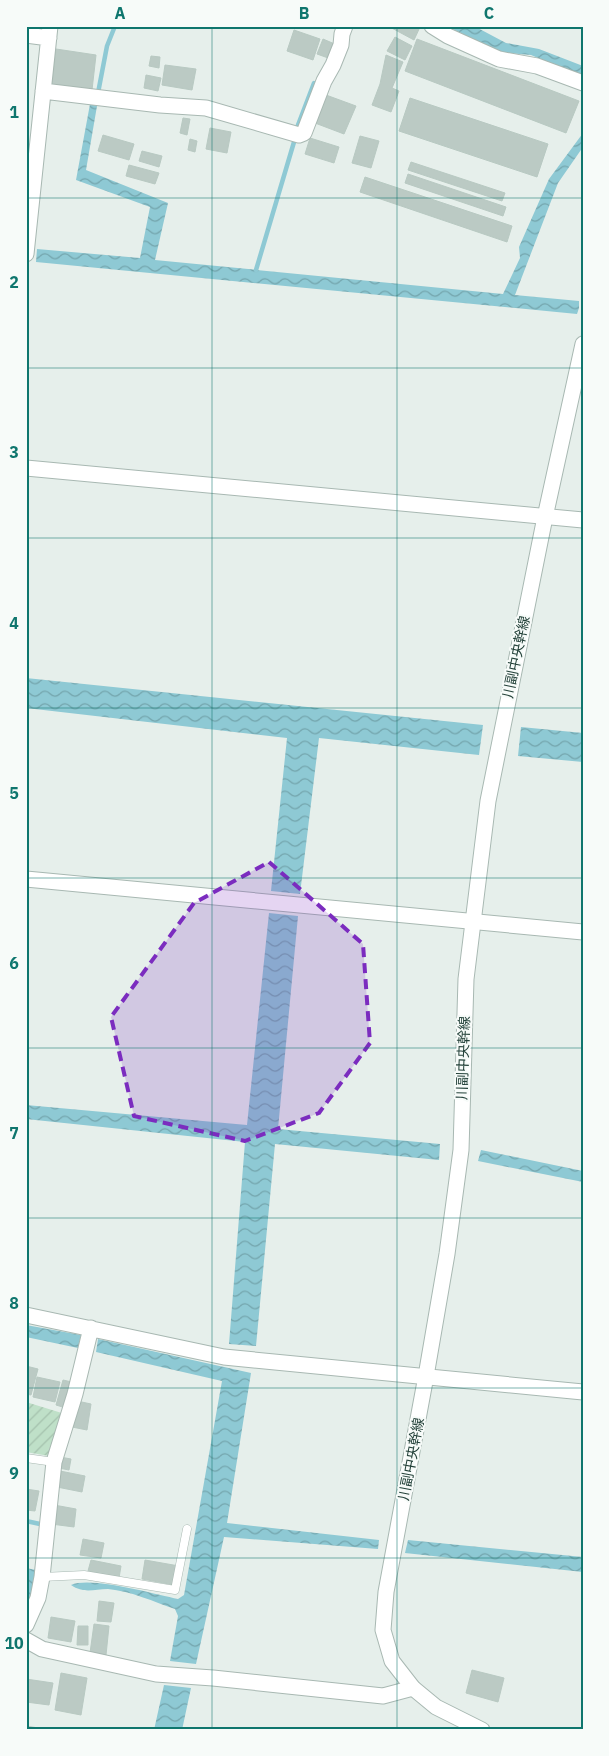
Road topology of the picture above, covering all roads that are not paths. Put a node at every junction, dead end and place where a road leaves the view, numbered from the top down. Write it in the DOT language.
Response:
graph roads {
  1 [pos="345,26"];
  2 [pos="432,26"];
  3 [pos="49,32"];
  4 [pos="26,35"];
  5 [pos="583,83"];
  6 [pos="43,92"];
  7 [pos="26,254"];
  8 [pos="583,344"];
  9 [pos="26,468"];
  10 [pos="545,516"];
  11 [pos="583,520"];
  12 [pos="26,879"];
  13 [pos="472,921"];
  14 [pos="583,932"];
  15 [pos="26,1315"];
  16 [pos="91,1328"];
  17 [pos="426,1376"];
  18 [pos="583,1392"];
  19 [pos="26,1458"];
  20 [pos="54,1462"];
  21 [pos="187,1529"];
  22 [pos="42,1577"];
  23 [pos="26,1625"];
  24 [pos="26,1640"];
  25 [pos="413,1688"];
  26 [pos="482,1730"];
  1 -- 6 [label="street"];
  2 -- 5 [label="street"];
  3 -- 4 [label="street"];
  3 -- 6 [label="street"];
  6 -- 7 [label="street"];
  8 -- 10 [label="street, 川副中央幹線"];
  9 -- 10 [label="street"];
  10 -- 11 [label="street"];
  10 -- 13 [label="street, 川副中央幹線"];
  12 -- 13 [label="street"];
  13 -- 14 [label="street"];
  13 -- 17 [label="street, 川副中央幹線"];
  15 -- 16 [label="street"];
  16 -- 17 [label="street"];
  16 -- 20 [label="street"];
  17 -- 18 [label="street"];
  17 -- 25 [label="street, 川副中央幹線"];
  19 -- 20 [label="lane"];
  20 -- 22 [label="street"];
  21 -- 22 [label="lane"];
  22 -- 23 [label="street"];
  24 -- 25 [label="street"];
  25 -- 26 [label="street, 川副中央幹線"];
}
